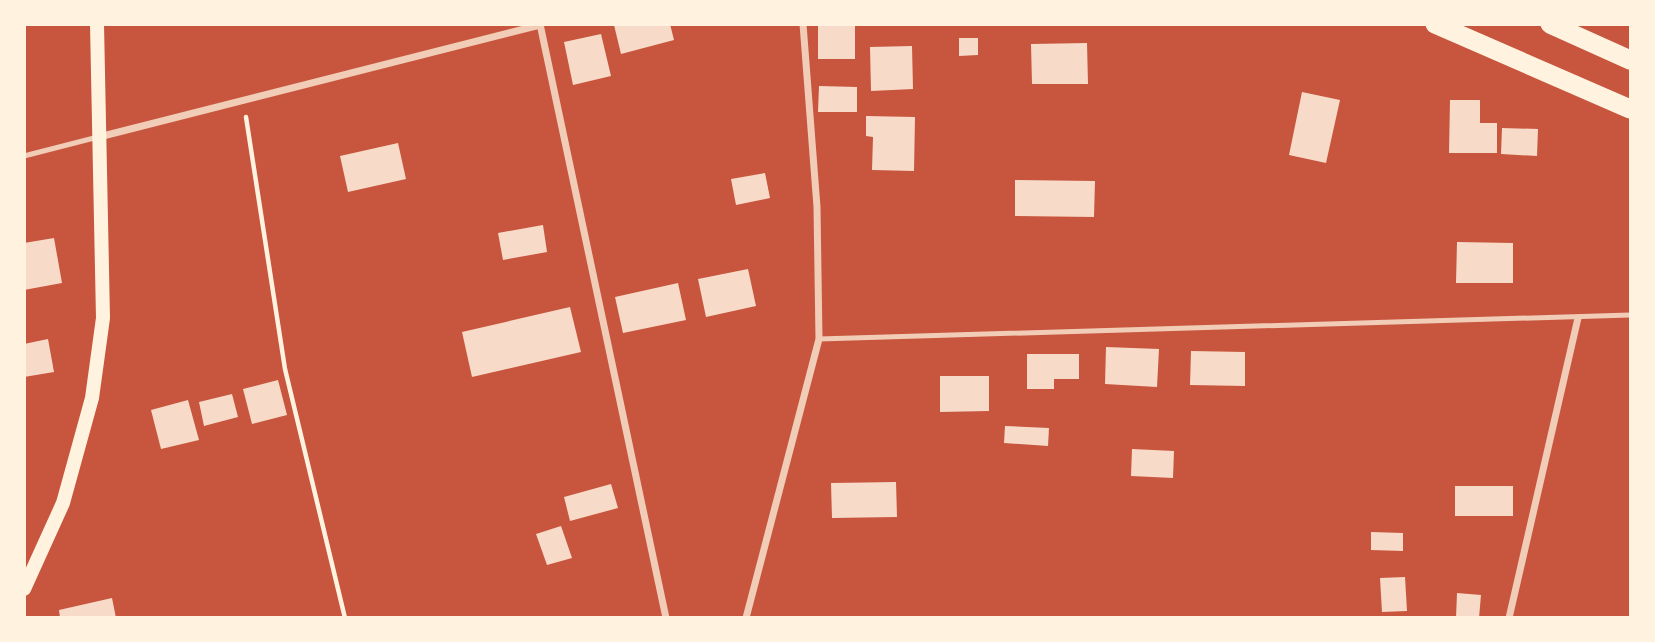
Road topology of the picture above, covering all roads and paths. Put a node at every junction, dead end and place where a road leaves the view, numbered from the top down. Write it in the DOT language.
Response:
graph roads {
  1 [pos="97,24"];
  2 [pos="803,24"];
  3 [pos="1435,24"];
  4 [pos="1550,24"];
  5 [pos="540,25"];
  6 [pos="1630,60"];
  7 [pos="243,98"];
  8 [pos="1630,109"];
  9 [pos="99,137"];
  10 [pos="24,156"];
  11 [pos="1630,315"];
  12 [pos="1578,318"];
  13 [pos="819,339"];
  14 [pos="24,589"];
  15 [pos="345,618"];
  16 [pos="666,618"];
  17 [pos="746,618"];
  18 [pos="1508,618"];
  1 -- 9 [label="main road"];
  2 -- 13 [label="street"];
  3 -- 8 [label="highway"];
  4 -- 6 [label="highway"];
  5 -- 7 [label="street"];
  5 -- 16 [label="street"];
  7 -- 9 [label="street"];
  7 -- 15 [label="path"];
  9 -- 10 [label="lane"];
  9 -- 14 [label="main road"];
  11 -- 12 [label="lane"];
  12 -- 13 [label="lane"];
  12 -- 18 [label="street"];
  13 -- 17 [label="street"];
}
